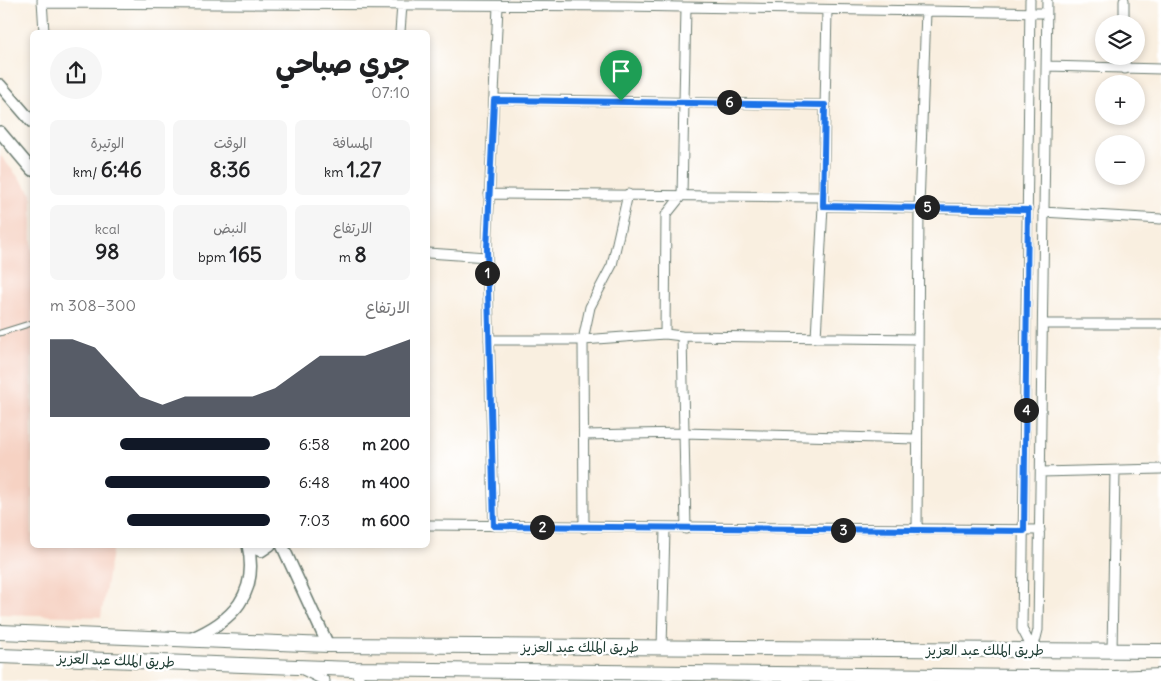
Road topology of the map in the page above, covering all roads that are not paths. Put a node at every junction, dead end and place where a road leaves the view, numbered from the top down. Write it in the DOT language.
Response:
graph roads {
  1 [pos="1030,0"];
  2 [pos="1047,0"];
  3 [pos="1124,0"];
  4 [pos="42,1"];
  5 [pos="316,2"];
  6 [pos="624,3"];
  7 [pos="402,5"];
  8 [pos="498,6"];
  9 [pos="686,8"];
  10 [pos="827,10"];
  11 [pos="926,11"];
  12 [pos="1030,12"];
  13 [pos="1047,13"];
  14 [pos="1124,15"];
  15 [pos="44,30"];
  16 [pos="400,30"];
  17 [pos="1125,65"];
  18 [pos="1047,66"];
  19 [pos="1125,69"];
  20 [pos="1161,70"];
  21 [pos="0,85"];
  22 [pos="494,100"];
  23 [pos="685,102"];
  24 [pos="825,105"];
  25 [pos="30,120"];
  26 [pos="0,132"];
  27 [pos="30,168"];
  28 [pos="489,194"];
  29 [pos="628,194"];
  30 [pos="682,195"];
  31 [pos="823,201"];
  32 [pos="919,207"];
  33 [pos="1028,210"];
  34 [pos="1043,212"];
  35 [pos="1161,219"];
  36 [pos="430,253"];
  37 [pos="487,257"];
  38 [pos="30,324"];
  39 [pos="1044,324"];
  40 [pos="1161,324"];
  41 [pos="0,333"];
  42 [pos="665,334"];
  43 [pos="682,336"];
  44 [pos="816,338"];
  45 [pos="918,339"];
  46 [pos="489,340"];
  47 [pos="583,340"];
  48 [pos="683,433"];
  49 [pos="584,435"];
  50 [pos="917,439"];
  51 [pos="1161,469"];
  52 [pos="1115,471"];
  53 [pos="1041,472"];
  54 [pos="430,526"];
  55 [pos="494,526"];
  56 [pos="584,528"];
  57 [pos="664,529"];
  58 [pos="686,529"];
  59 [pos="916,530"];
  60 [pos="1040,530"];
  61 [pos="1024,531"];
  62 [pos="249,548"];
  63 [pos="283,548"];
  64 [pos="0,632"];
  65 [pos="189,640"];
  66 [pos="328,645"];
  67 [pos="662,648"];
  68 [pos="1033,650"];
  69 [pos="1161,651"];
  70 [pos="1112,652"];
  71 [pos="0,656"];
  72 [pos="296,666"];
  73 [pos="353,669"];
  74 [pos="1161,676"];
  75 [pos="707,677"];
  76 [pos="802,678"];
  77 [pos="911,678"];
  78 [pos="1144,679"];
  79 [pos="1114,680"];
  80 [pos="325,681"];
  81 [pos="361,681"];
  1 -- 12 [label="street"];
  2 -- 13 [label="street"];
  3 -- 14 [label="street"];
  4 -- 5 [label="street"];
  4 -- 15 [label="street"];
  5 -- 7 [label="street"];
  6 -- 8 [label="street"];
  6 -- 9 [label="street"];
  7 -- 8 [label="street"];
  7 -- 16 [label="street"];
  8 -- 22 [label="street"];
  9 -- 10 [label="street"];
  9 -- 23 [label="street"];
  10 -- 11 [label="street"];
  10 -- 24 [label="street"];
  11 -- 12 [label="street"];
  11 -- 32 [label="street"];
  12 -- 13 [label="street"];
  12 -- 33 [label="street"];
  13 -- 18 [label="street"];
  17 -- 19 [label="street"];
  18 -- 19 [label="street"];
  18 -- 34 [label="street"];
  19 -- 20 [label="street"];
  21 -- 25 [label="street"];
  22 -- 23 [label="street"];
  22 -- 28 [label="street"];
  23 -- 24 [label="street"];
  23 -- 30 [label="street"];
  24 -- 31 [label="street"];
  26 -- 27 [label="street"];
  28 -- 29 [label="street"];
  28 -- 37 [label="street"];
  29 -- 30 [label="street"];
  29 -- 47 [label="street"];
  30 -- 31 [label="street"];
  30 -- 42 [label="street"];
  31 -- 32 [label="street"];
  31 -- 44 [label="street"];
  32 -- 33 [label="street"];
  32 -- 45 [label="street"];
  33 -- 61 [label="street"];
  34 -- 35 [label="street"];
  34 -- 39 [label="street"];
  36 -- 37 [label="street"];
  37 -- 46 [label="street"];
  38 -- 41 [label="lane"];
  39 -- 40 [label="street"];
  39 -- 53 [label="street"];
  42 -- 43 [label="street"];
  42 -- 47 [label="street"];
  43 -- 44 [label="street"];
  43 -- 48 [label="street"];
  44 -- 45 [label="street"];
  45 -- 50 [label="street"];
  46 -- 47 [label="street"];
  46 -- 55 [label="street"];
  47 -- 49 [label="street"];
  48 -- 49 [label="street"];
  48 -- 50 [label="street"];
  48 -- 58 [label="street"];
  49 -- 56 [label="street"];
  50 -- 59 [label="street"];
  51 -- 52 [label="street"];
  52 -- 53 [label="street"];
  52 -- 70 [label="street"];
  53 -- 60 [label="street"];
  54 -- 55 [label="street"];
  55 -- 56 [label="street"];
  56 -- 57 [label="street"];
  57 -- 58 [label="street"];
  57 -- 67 [label="street"];
  58 -- 59 [label="street"];
  59 -- 61 [label="street"];
  60 -- 61 [label="street"];
  60 -- 68 [label="street"];
  61 -- 68 [label="street"];
  62 -- 65 [label="street"];
  63 -- 66 [label="street"];
  64 -- 65 [label="highway, طريق الملك عبد العزيز"];
  65 -- 66 [label="highway, طريق الملك عبد العزيز"];
  66 -- 67 [label="highway, طريق الملك عبد العزيز"];
  67 -- 68 [label="highway, طريق الملك عبد العزيز"];
  68 -- 70 [label="highway, طريق الملك عبد العزيز"];
  69 -- 70 [label="highway, طريق الملك عبد العزيز"];
  71 -- 72 [label="highway, طريق الملك عبد العزيز"];
  72 -- 73 [label="highway, طريق الملك عبد العزيز"];
  72 -- 80 [label="street"];
  73 -- 75 [label="highway, طريق الملك عبد العزيز"];
  73 -- 81 [label="street"];
  74 -- 78 [label="highway, طريق الملك عبد العزيز"];
  75 -- 76 [label="highway, طريق الملك عبد العزيز"];
  76 -- 77 [label="highway, طريق الملك عبد العزيز"];
  77 -- 79 [label="highway, طريق الملك عبد العزيز"];
  78 -- 79 [label="highway, طريق الملك عبد العزيز"];
}
